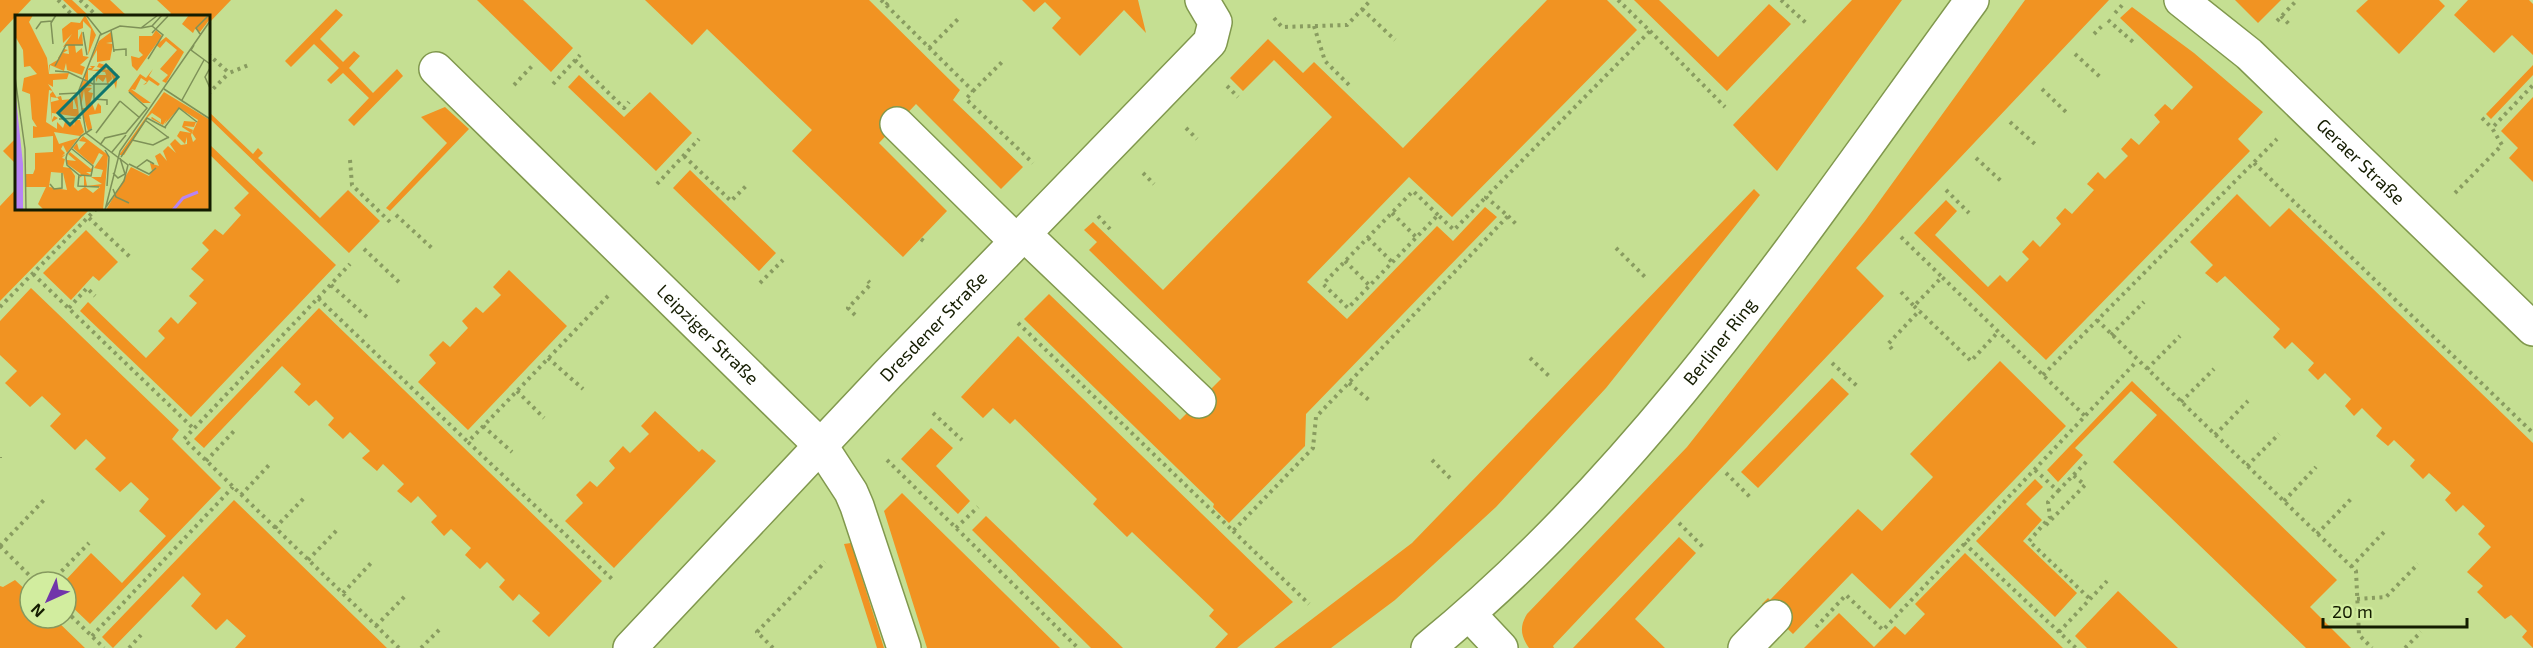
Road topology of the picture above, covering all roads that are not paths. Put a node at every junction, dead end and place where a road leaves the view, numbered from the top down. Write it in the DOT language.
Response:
graph roads {
  1 [pos="1202,0"];
  2 [pos="1972,0"];
  3 [pos="2181,0"];
  4 [pos="436,69"];
  5 [pos="897,124"];
  6 [pos="1021,238"];
  7 [pos="2533,329"];
  8 [pos="1199,401"];
  9 [pos="821,446"];
  10 [pos="1469,614"];
  11 [pos="1775,617"];
  12 [pos="630,648"];
  13 [pos="904,648"];
  14 [pos="1428,648"];
  15 [pos="1501,648"];
  16 [pos="1745,648"];
  1 -- 6 [label="street, Dresdener Straße"];
  2 -- 10 [label="street, Berliner Ring"];
  3 -- 7 [label="street, Geraer Straße"];
  4 -- 9 [label="street, Leipziger Straße"];
  5 -- 6 [label="street"];
  6 -- 8 [label="street"];
  6 -- 9 [label="street, Dresdener Straße"];
  9 -- 12 [label="street, Dresdener Straße"];
  9 -- 13 [label="street, Leipziger Straße"];
  10 -- 14 [label="street, Berliner Ring"];
  10 -- 15 [label="street"];
  11 -- 16 [label="street"];
}
